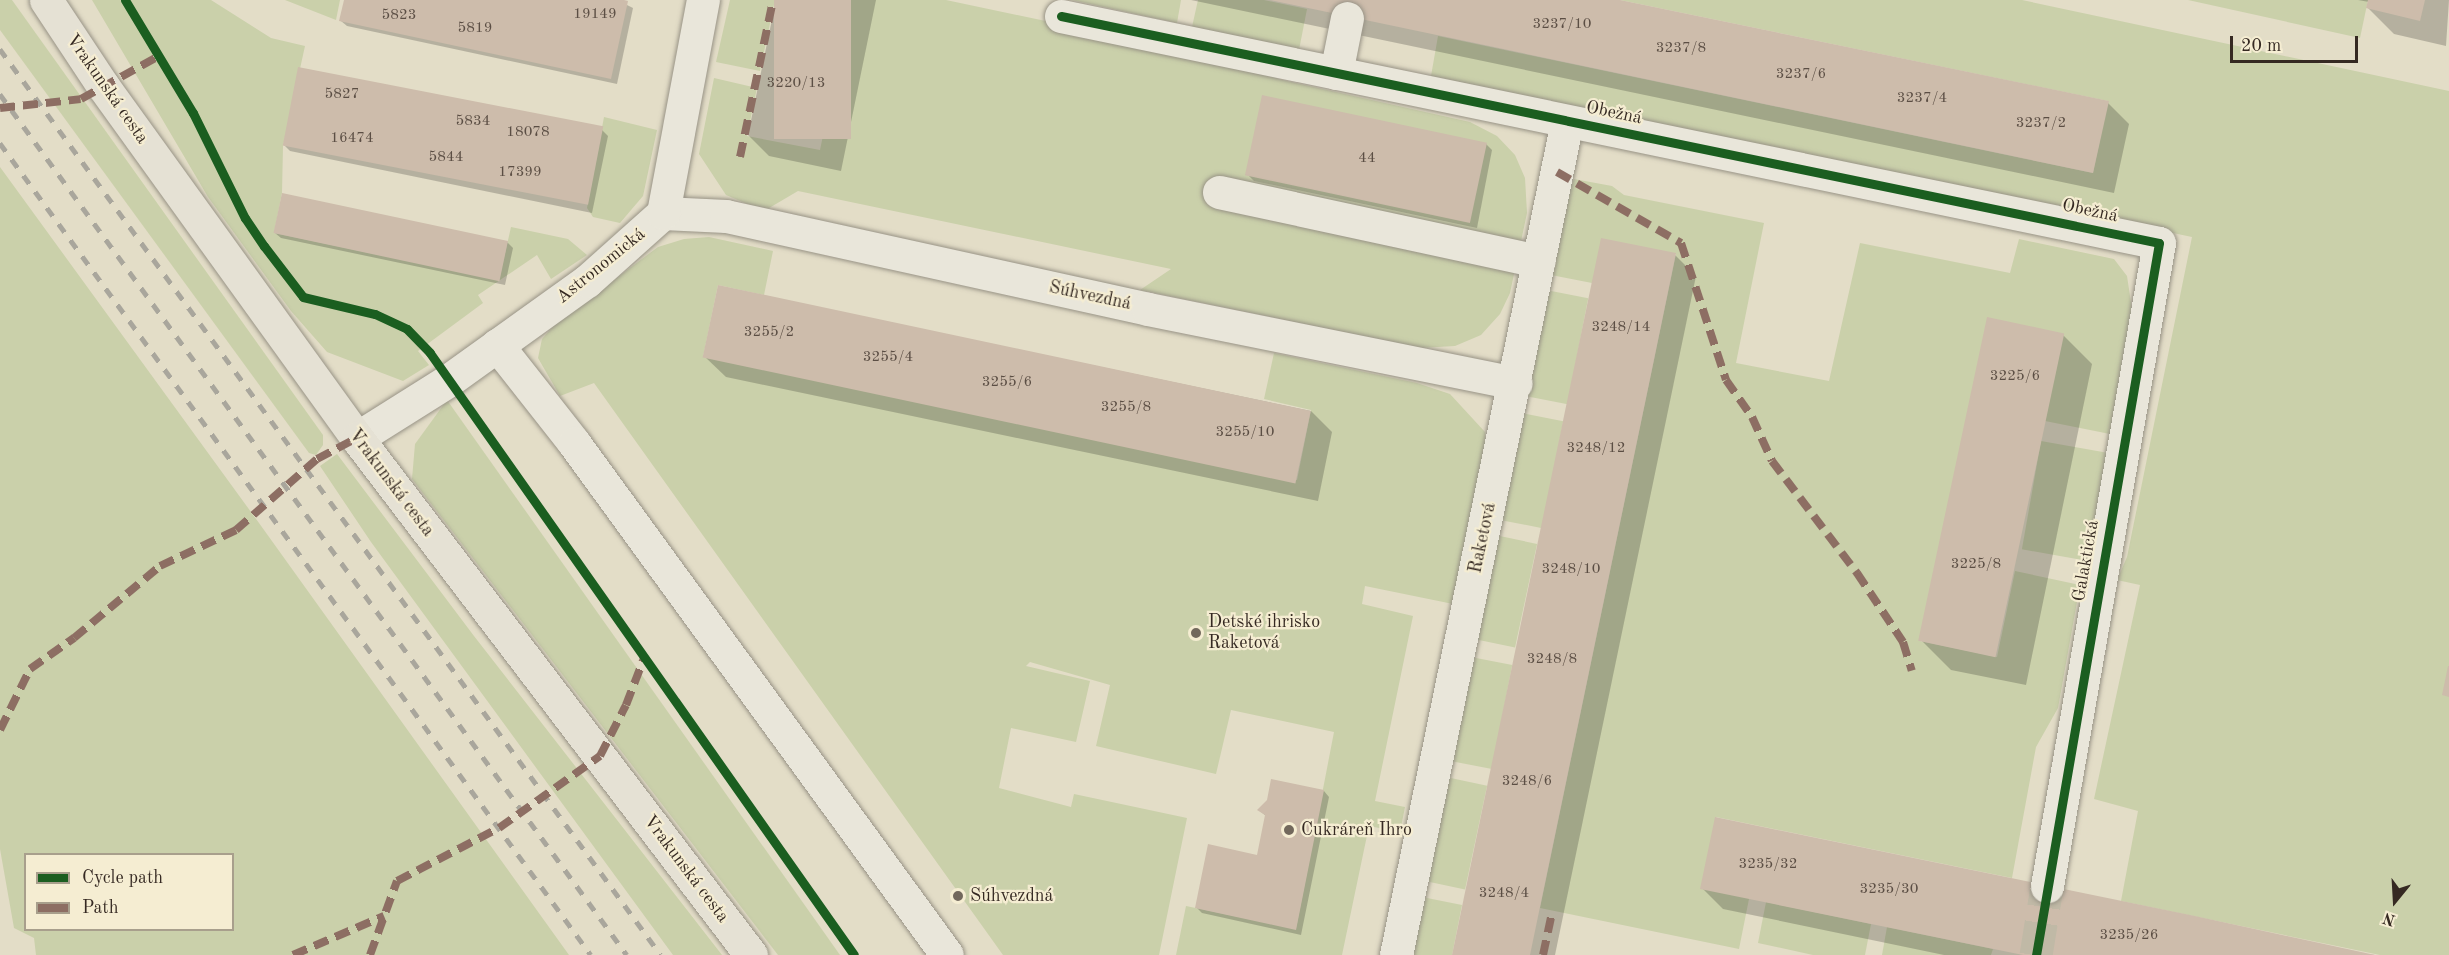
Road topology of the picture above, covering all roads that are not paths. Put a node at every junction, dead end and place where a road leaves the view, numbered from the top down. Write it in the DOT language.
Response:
graph roads {
  1 [pos="46,0"];
  2 [pos="703,0"];
  3 [pos="1061,16"];
  4 [pos="1347,18"];
  5 [pos="1336,73"];
  6 [pos="1567,121"];
  7 [pos="1219,192"];
  8 [pos="663,213"];
  9 [pos="2159,243"];
  10 [pos="1539,261"];
  11 [pos="497,345"];
  12 [pos="1516,383"];
  13 [pos="357,438"];
  14 [pos="2048,886"];
  15 [pos="751,955"];
  16 [pos="947,955"];
  17 [pos="1396,955"];
  1 -- 13 [label="main road, Vrakunská cesta"];
  2 -- 8 [label="street"];
  3 -- 5 [label="street, Obežná"];
  4 -- 5 [label="street"];
  5 -- 6 [label="street, Obežná"];
  6 -- 9 [label="street, Obežná"];
  6 -- 10 [label="street, Raketová"];
  7 -- 10 [label="street"];
  8 -- 11 [label="street, Astronomická"];
  8 -- 12 [label="street, Súhvezdná"];
  9 -- 14 [label="street, Galaktická"];
  10 -- 12 [label="street, Raketová"];
  11 -- 13 [label="street, Astronomická"];
  11 -- 16 [label="street"];
  12 -- 17 [label="street, Raketová"];
  13 -- 15 [label="main road, Vrakunská cesta"];
}
